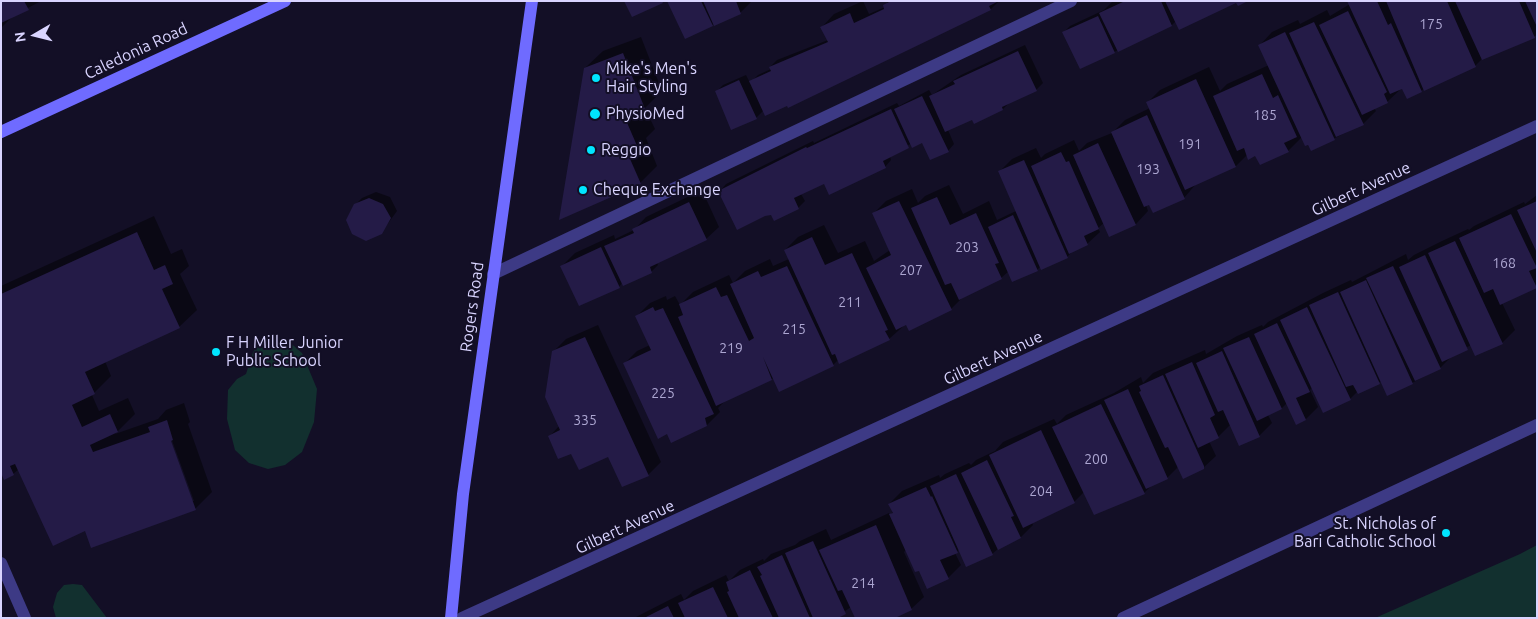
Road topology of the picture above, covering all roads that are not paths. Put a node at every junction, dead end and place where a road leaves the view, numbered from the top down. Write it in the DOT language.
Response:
graph roads {
  1 [pos="285,1"];
  2 [pos="532,1"];
  3 [pos="1072,1"];
  4 [pos="1537,126"];
  5 [pos="1,132"];
  6 [pos="493,274"];
  7 [pos="1537,424"];
  8 [pos="1,564"];
  9 [pos="26,618"];
  10 [pos="451,618"];
  11 [pos="462,618"];
  12 [pos="1123,618"];
  1 -- 5 [label="street, Caledonia Road"];
  2 -- 6 [label="street, Rogers Road"];
  3 -- 6 [label="street"];
  4 -- 11 [label="street, Gilbert Avenue"];
  6 -- 10 [label="street, Rogers Road"];
  7 -- 12 [label="street"];
  8 -- 9 [label="street"];
}
